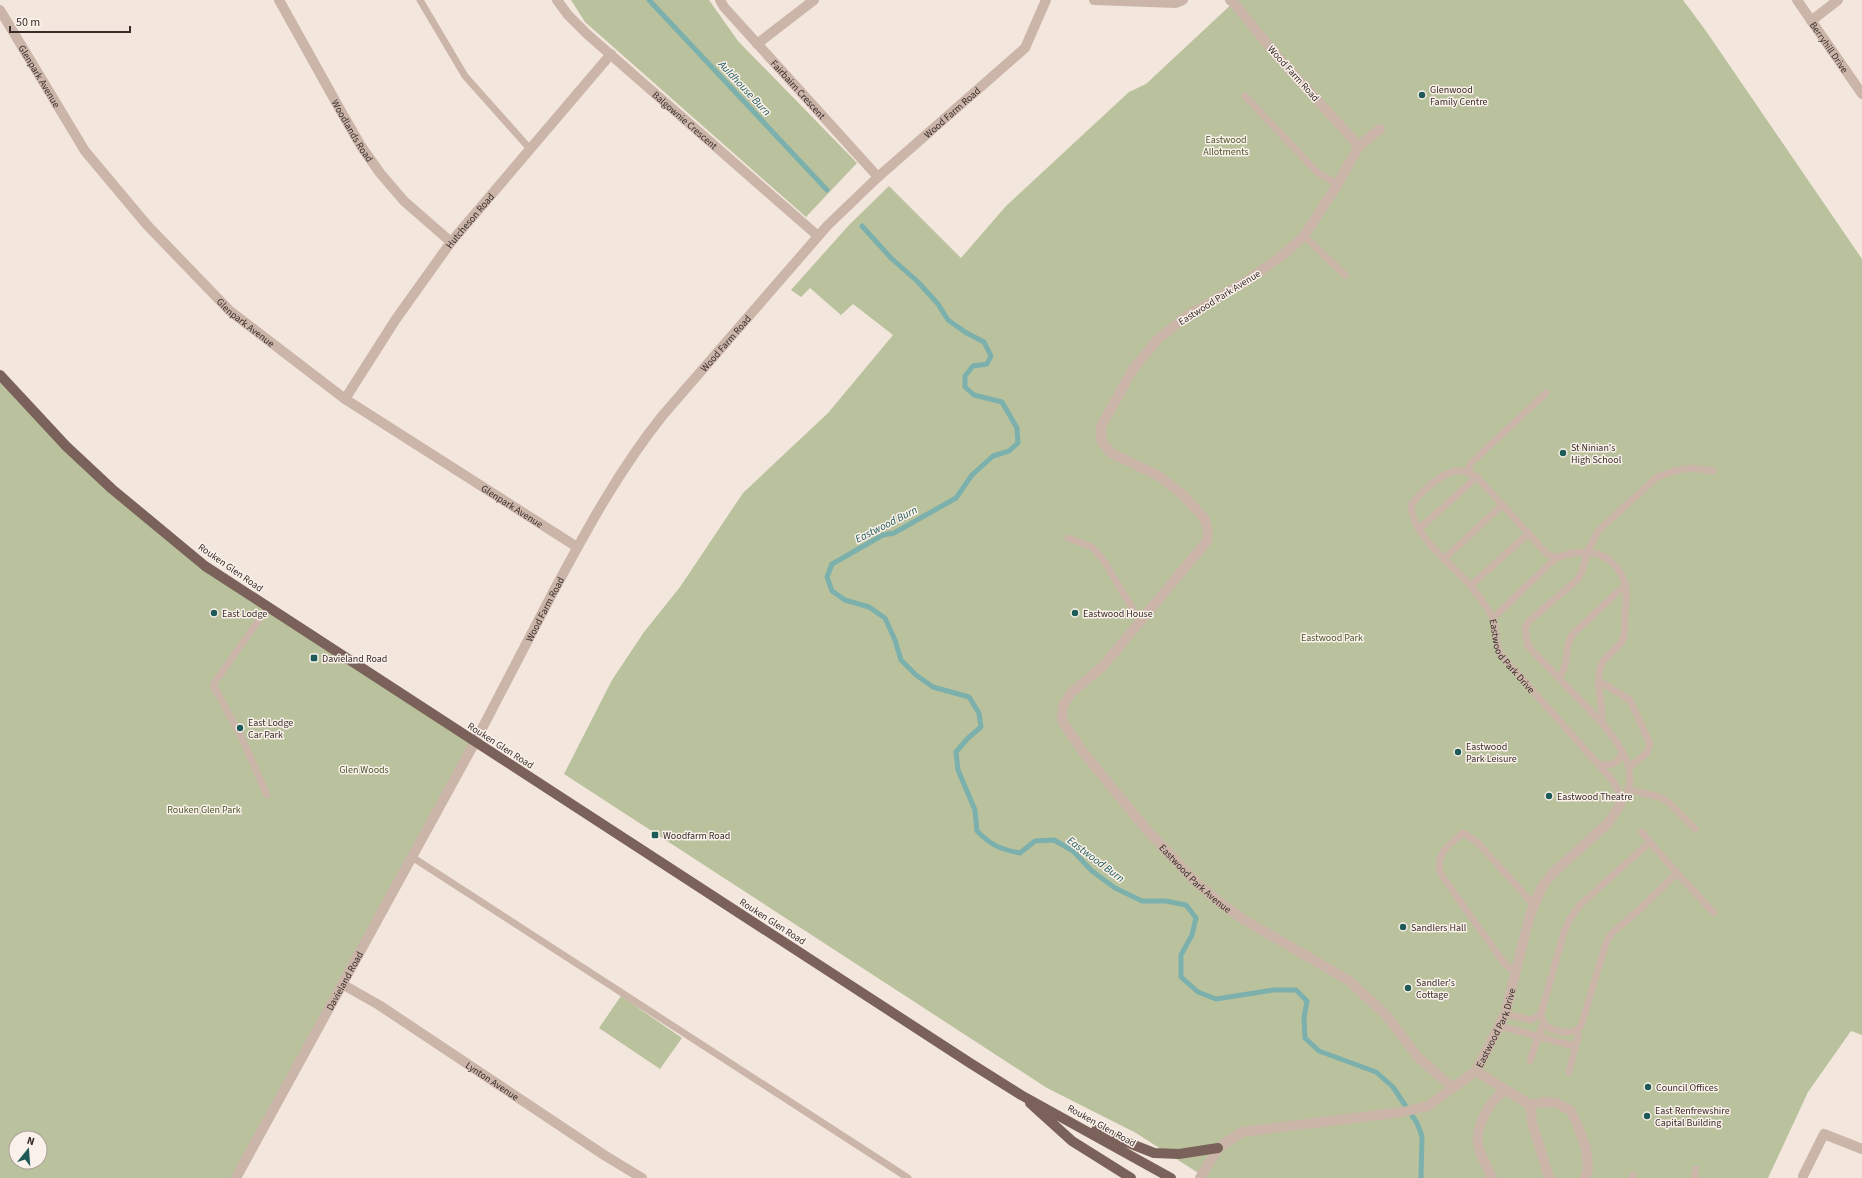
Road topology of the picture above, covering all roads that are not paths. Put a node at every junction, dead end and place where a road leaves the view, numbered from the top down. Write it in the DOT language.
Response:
graph roads {
  1 [pos="279,0"];
  2 [pos="420,0"];
  3 [pos="557,0"];
  4 [pos="720,0"];
  5 [pos="814,0"];
  6 [pos="1046,0"];
  7 [pos="1094,0"];
  8 [pos="1183,0"];
  9 [pos="1797,0"];
  10 [pos="1838,0"];
  11 [pos="1231,1"];
  12 [pos="0,10"];
  13 [pos="1811,21"];
  14 [pos="757,44"];
  15 [pos="611,54"];
  16 [pos="1862,94"];
  17 [pos="1245,96"];
  18 [pos="1380,129"];
  19 [pos="1359,146"];
  20 [pos="530,149"];
  21 [pos="878,177"];
  22 [pos="1337,184"];
  23 [pos="818,236"];
  24 [pos="1304,236"];
  25 [pos="451,242"];
  26 [pos="1345,275"];
  27 [pos="0,375"];
  28 [pos="1546,393"];
  29 [pos="345,399"];
  30 [pos="1713,470"];
  31 [pos="1467,472"];
  32 [pos="1477,477"];
  33 [pos="1502,505"];
  34 [pos="1419,529"];
  35 [pos="1529,533"];
  36 [pos="1068,538"];
  37 [pos="577,547"];
  38 [pos="1587,552"];
  39 [pos="1556,558"];
  40 [pos="1444,559"];
  41 [pos="1625,584"];
  42 [pos="1470,586"];
  43 [pos="268,607"];
  44 [pos="1493,618"];
  45 [pos="1141,623"];
  46 [pos="1559,678"];
  47 [pos="1599,681"];
  48 [pos="1602,723"];
  49 [pos="475,742"];
  50 [pos="1622,752"];
  51 [pos="1596,762"];
  52 [pos="1629,767"];
  53 [pos="1630,790"];
  54 [pos="267,795"];
  55 [pos="1620,805"];
  56 [pos="1695,829"];
  57 [pos="1642,832"];
  58 [pos="1650,842"];
  59 [pos="412,857"];
  60 [pos="1677,873"];
  61 [pos="1534,905"];
  62 [pos="1714,913"];
  63 [pos="1515,972"];
  64 [pos="342,984"];
  65 [pos="1505,1014"];
  66 [pos="1541,1014"];
  67 [pos="1543,1022"];
  68 [pos="1499,1026"];
  69 [pos="1577,1031"];
  70 [pos="1537,1037"];
  71 [pos="1576,1044"];
  72 [pos="1530,1061"];
  73 [pos="1476,1070"];
  74 [pos="1569,1072"];
  75 [pos="1453,1088"];
  76 [pos="1506,1090"];
  77 [pos="1021,1095"];
  78 [pos="1530,1105"];
  79 [pos="1063,1117"];
  80 [pos="1218,1148"];
  81 [pos="1862,1149"];
  82 [pos="1696,1169"];
  83 [pos="1803,1176"];
  84 [pos="236,1178"];
  85 [pos="642,1178"];
  86 [pos="908,1178"];
  87 [pos="1131,1178"];
  88 [pos="1171,1178"];
  89 [pos="1200,1178"];
  90 [pos="1492,1178"];
  91 [pos="1549,1178"];
  92 [pos="1585,1178"];
  93 [pos="1694,1178"];
  1 -- 25 [label="street, Woodlands Road"];
  2 -- 20 [label="lane"];
  3 -- 15 [label="street, Balgownie Crescent"];
  4 -- 14 [label="street, Fairbairn Crescent"];
  5 -- 14 [label="street"];
  6 -- 21 [label="street, Wood Farm Road"];
  7 -- 8 [label="street"];
  9 -- 13 [label="street, Berryhill Drive"];
  10 -- 13 [label="street"];
  11 -- 19 [label="street, Wood Farm Road"];
  12 -- 29 [label="street, Glenpark Avenue"];
  13 -- 16 [label="street, Berryhill Drive"];
  14 -- 21 [label="street, Fairbairn Crescent"];
  15 -- 20 [label="street, Hutcheson Road"];
  15 -- 23 [label="street, Balgownie Crescent"];
  17 -- 22 [label="lane"];
  18 -- 19 [label="street, Eastwood Park Avenue"];
  19 -- 22 [label="street, Eastwood Park Avenue"];
  20 -- 25 [label="street, Hutcheson Road"];
  21 -- 23 [label="street, Wood Farm Road"];
  22 -- 24 [label="street, Eastwood Park Avenue"];
  23 -- 37 [label="street, Wood Farm Road"];
  24 -- 26 [label="lane"];
  24 -- 45 [label="street, Eastwood Park Avenue"];
  25 -- 29 [label="street, Hutcheson Road"];
  27 -- 43 [label="main road, Rouken Glen Road"];
  28 -- 31 [label="lane"];
  29 -- 37 [label="street, Glenpark Avenue"];
  30 -- 38 [label="lane"];
  31 -- 32 [label="lane"];
  31 -- 34 [label="lane"];
  32 -- 33 [label="lane"];
  32 -- 34 [label="lane"];
  33 -- 35 [label="lane"];
  33 -- 40 [label="lane"];
  34 -- 40 [label="lane"];
  35 -- 39 [label="lane"];
  35 -- 42 [label="lane"];
  36 -- 45 [label="lane"];
  37 -- 49 [label="street, Wood Farm Road"];
  38 -- 39 [label="lane, Eastwood Park Drive"];
  38 -- 41 [label="lane, Eastwood Park Drive"];
  38 -- 46 [label="lane"];
  39 -- 44 [label="lane, Eastwood Park Drive"];
  40 -- 42 [label="lane"];
  41 -- 46 [label="lane"];
  41 -- 47 [label="lane"];
  42 -- 44 [label="lane"];
  43 -- 49 [label="main road, Rouken Glen Road"];
  43 -- 54 [label="lane"];
  44 -- 51 [label="lane, Eastwood Park Drive"];
  45 -- 75 [label="street, Eastwood Park Avenue"];
  46 -- 48 [label="lane"];
  47 -- 48 [label="lane"];
  47 -- 52 [label="lane"];
  48 -- 50 [label="lane"];
  49 -- 59 [label="street, Davieland Road"];
  49 -- 77 [label="main road, Rouken Glen Road"];
  50 -- 51 [label="lane"];
  50 -- 52 [label="lane"];
  51 -- 55 [label="lane, Eastwood Park Drive"];
  52 -- 53 [label="lane"];
  53 -- 55 [label="lane, Eastwood Park Drive"];
  53 -- 56 [label="lane"];
  55 -- 61 [label="street, Eastwood Park Drive"];
  57 -- 58 [label="lane"];
  58 -- 60 [label="lane"];
  58 -- 66 [label="lane"];
  59 -- 64 [label="street, Davieland Road"];
  59 -- 86 [label="lane"];
  60 -- 62 [label="lane"];
  60 -- 69 [label="lane"];
  61 -- 63 [label="street, Eastwood Park Drive"];
  61 -- 63 [label="lane"];
  63 -- 65 [label="street, Eastwood Park Drive"];
  64 -- 84 [label="street, Davieland Road"];
  64 -- 85 [label="street, Lynton Avenue"];
  65 -- 66 [label="lane"];
  65 -- 68 [label="street, Eastwood Park Drive"];
  66 -- 67 [label="lane"];
  67 -- 69 [label="lane"];
  67 -- 70 [label="lane"];
  68 -- 70 [label="lane"];
  68 -- 73 [label="street, Eastwood Park Drive"];
  69 -- 71 [label="lane"];
  70 -- 71 [label="lane"];
  70 -- 72 [label="lane"];
  71 -- 74 [label="lane"];
  73 -- 75 [label="street, Eastwood Park Drive"];
  73 -- 76 [label="street"];
  75 -- 80 [label="street, Eastwood Park Drive"];
  76 -- 78 [label="street"];
  76 -- 90 [label="street"];
  77 -- 79 [label="main road, Rouken Glen Road"];
  77 -- 87 [label="main road, Rouken Glen Road"];
  78 -- 91 [label="street"];
  78 -- 92 [label="street"];
  79 -- 80 [label="main road"];
  79 -- 88 [label="main road, Rouken Glen Road"];
  80 -- 89 [label="street, Eastwood Park Drive"];
  81 -- 83 [label="street"];
  82 -- 93 [label="lane"];
}
